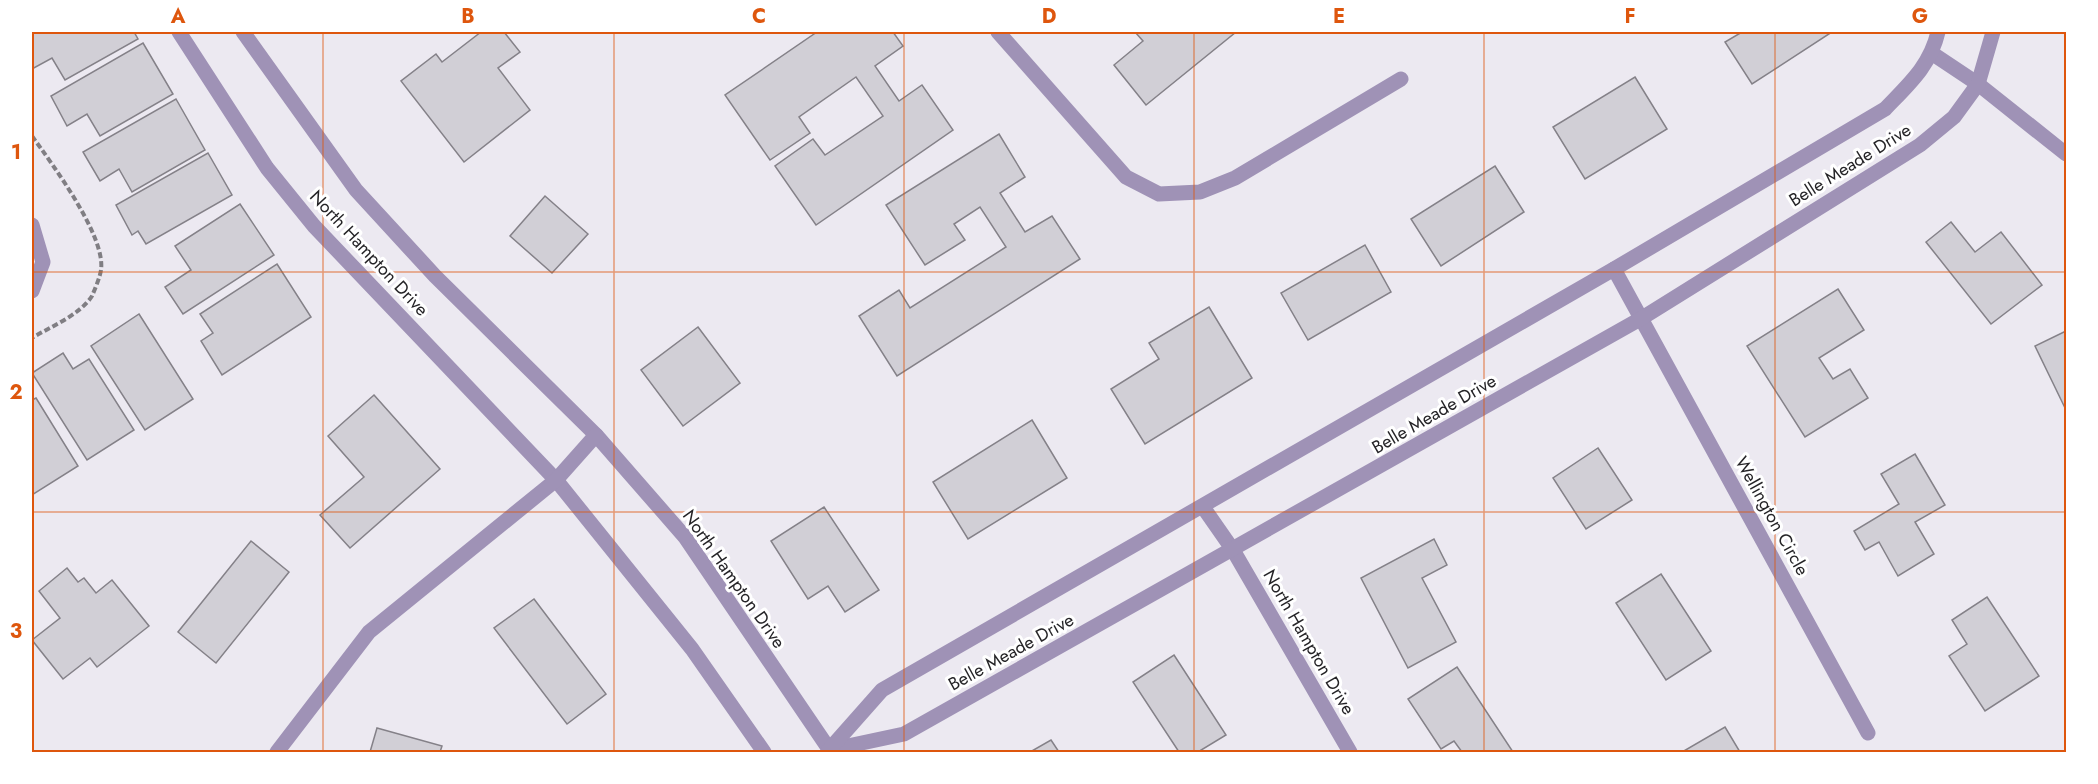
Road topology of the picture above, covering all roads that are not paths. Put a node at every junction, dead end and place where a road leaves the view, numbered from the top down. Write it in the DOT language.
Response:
graph roads {
  1 [pos="179,32"];
  2 [pos="243,32"];
  3 [pos="998,32"];
  4 [pos="1938,32"];
  5 [pos="1994,32"];
  6 [pos="1933,54"];
  7 [pos="1401,79"];
  8 [pos="1978,84"];
  9 [pos="2067,154"];
  10 [pos="32,225"];
  11 [pos="1614,270"];
  12 [pos="32,291"];
  13 [pos="1642,318"];
  14 [pos="596,435"];
  15 [pos="556,480"];
  16 [pos="1203,507"];
  17 [pos="1233,550"];
  18 [pos="1868,733"];
  19 [pos="828,752"];
  20 [pos="277,753"];
  21 [pos="764,753"];
  22 [pos="1350,753"];
  1 -- 15 [label="street, North Hampton Drive"];
  2 -- 14 [label="street, North Hampton Drive"];
  3 -- 7 [label="street"];
  4 -- 6 [label="street, Belle Meade Drive"];
  5 -- 8 [label="street, Belle Meade Drive"];
  6 -- 8 [label="street"];
  6 -- 11 [label="street, Belle Meade Drive"];
  8 -- 9 [label="street"];
  8 -- 13 [label="street, Belle Meade Drive"];
  10 -- 12 [label="street"];
  11 -- 13 [label="street, Wellington Circle"];
  11 -- 16 [label="street, Belle Meade Drive"];
  13 -- 17 [label="street, Belle Meade Drive"];
  13 -- 18 [label="street, Wellington Circle"];
  14 -- 15 [label="street"];
  14 -- 19 [label="street, North Hampton Drive"];
  15 -- 20 [label="street"];
  15 -- 21 [label="street, North Hampton Drive"];
  16 -- 17 [label="street"];
  16 -- 19 [label="street, Belle Meade Drive"];
  17 -- 19 [label="street, Belle Meade Drive"];
  17 -- 22 [label="street, North Hampton Drive"];
}
